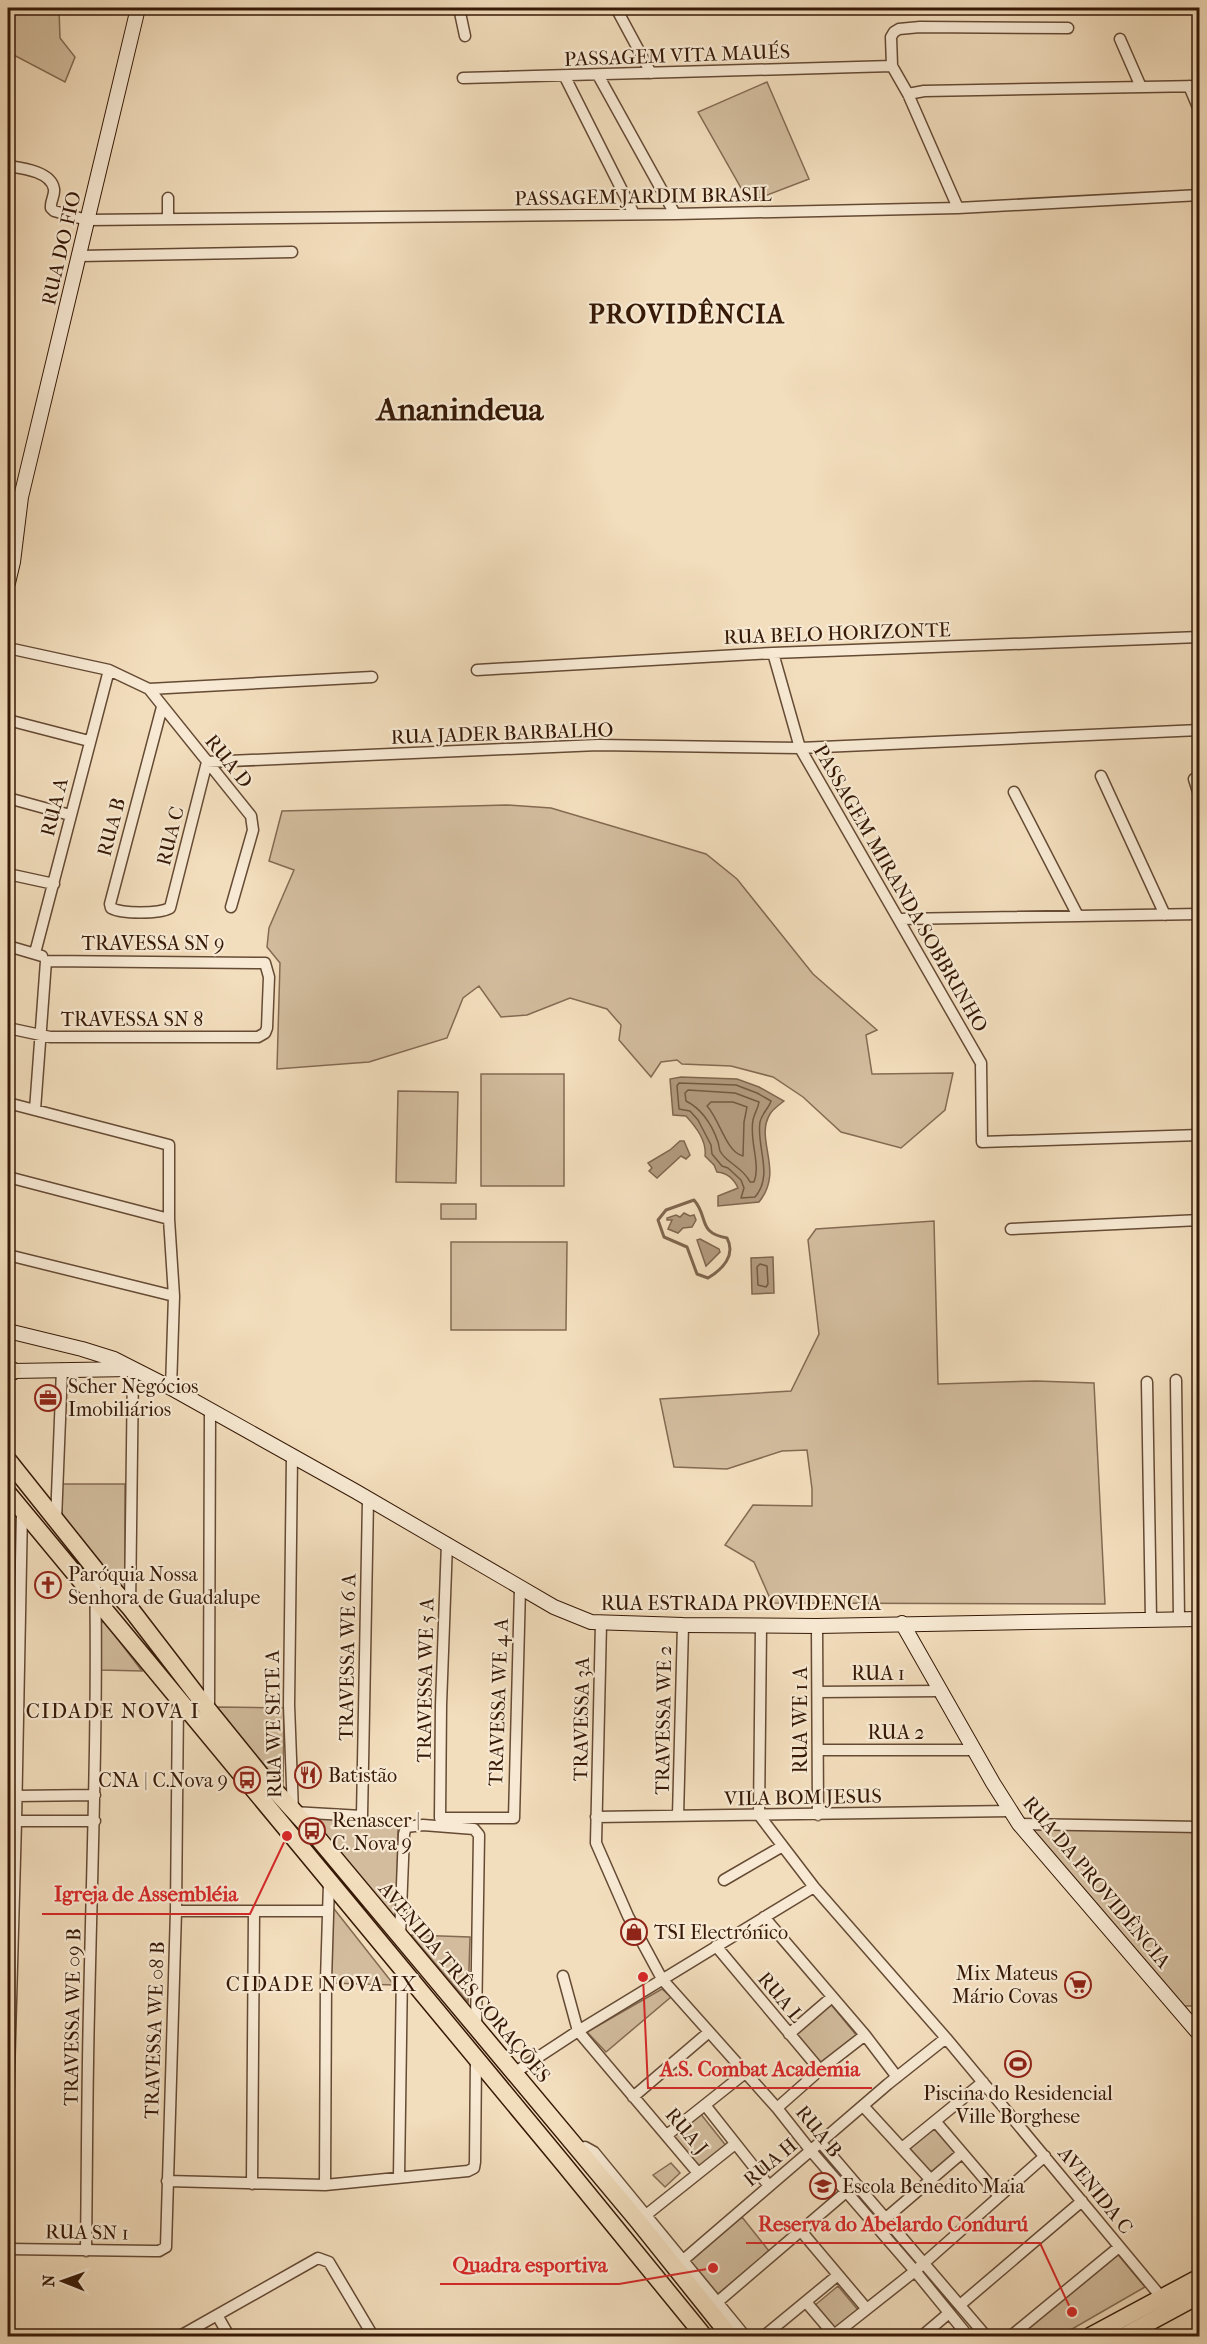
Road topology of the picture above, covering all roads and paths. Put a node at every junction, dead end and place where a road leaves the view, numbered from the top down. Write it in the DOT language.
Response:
graph roads {
  1 [pos="138,8"];
  2 [pos="459,8"];
  3 [pos="616,8"];
  4 [pos="1068,28"];
  5 [pos="465,36"];
  6 [pos="1120,39"];
  7 [pos="892,66"];
  8 [pos="651,73"];
  9 [pos="598,75"];
  10 [pos="565,77"];
  11 [pos="462,78"];
  12 [pos="1194,86"];
  13 [pos="1141,87"];
  14 [pos="909,94"];
  15 [pos="1200,112"];
  16 [pos="8,166"];
  17 [pos="1200,195"];
  18 [pos="168,198"];
  19 [pos="958,208"];
  20 [pos="634,214"];
  21 [pos="675,214"];
  22 [pos="168,219"];
  23 [pos="87,220"];
  24 [pos="292,252"];
  25 [pos="80,256"];
  26 [pos="10,522"];
  27 [pos="8,583"];
  28 [pos="1200,637"];
  29 [pos="8,648"];
  30 [pos="773,653"];
  31 [pos="109,670"];
  32 [pos="477,670"];
  33 [pos="372,676"];
  34 [pos="149,689"];
  35 [pos="162,707"];
  36 [pos="8,720"];
  37 [pos="1200,729"];
  38 [pos="89,741"];
  39 [pos="800,748"];
  40 [pos="207,762"];
  41 [pos="1101,776"];
  42 [pos="1194,778"];
  43 [pos="1014,792"];
  44 [pos="8,798"];
  45 [pos="1200,798"];
  46 [pos="70,815"];
  47 [pos="8,874"];
  48 [pos="54,884"];
  49 [pos="231,908"];
  50 [pos="160,911"];
  51 [pos="1200,914"];
  52 [pos="1165,915"];
  53 [pos="1078,916"];
  54 [pos="899,920"];
  55 [pos="8,946"];
  56 [pos="35,953"];
  57 [pos="46,961"];
  58 [pos="8,1028"];
  59 [pos="42,1036"];
  60 [pos="258,1036"];
  61 [pos="8,1103"];
  62 [pos="35,1110"];
  63 [pos="1200,1135"];
  64 [pos="8,1177"];
  65 [pos="169,1219"];
  66 [pos="1200,1220"];
  67 [pos="1011,1229"];
  68 [pos="8,1255"];
  69 [pos="174,1296"];
  70 [pos="8,1331"];
  71 [pos="133,1369"];
  72 [pos="10,1370"];
  73 [pos="62,1370"];
  74 [pos="1176,1380"];
  75 [pos="1147,1382"];
  76 [pos="171,1388"];
  77 [pos="210,1410"];
  78 [pos="292,1456"];
  79 [pos="8,1461"];
  80 [pos="8,1494"];
  81 [pos="368,1500"];
  82 [pos="22,1511"];
  83 [pos="56,1520"];
  84 [pos="447,1543"];
  85 [pos="95,1569"];
  86 [pos="520,1588"];
  87 [pos="96,1601"];
  88 [pos="130,1608"];
  89 [pos="1151,1619"];
  90 [pos="1179,1619"];
  91 [pos="1200,1619"];
  92 [pos="601,1623"];
  93 [pos="902,1623"];
  94 [pos="683,1625"];
  95 [pos="761,1626"];
  96 [pos="817,1626"];
  97 [pos="939,1691"];
  98 [pos="818,1692"];
  99 [pos="178,1700"];
  100 [pos="206,1707"];
  101 [pos="819,1750"];
  102 [pos="974,1750"];
  103 [pos="16,1796"];
  104 [pos="95,1796"];
  105 [pos="1011,1811"];
  106 [pos="293,1812"];
  107 [pos="759,1815"];
  108 [pos="818,1815"];
  109 [pos="678,1816"];
  110 [pos="275,1817"];
  111 [pos="596,1817"];
  112 [pos="16,1821"];
  113 [pos="94,1821"];
  114 [pos="443,1822"];
  115 [pos="1019,1824"];
  116 [pos="1200,1827"];
  117 [pos="781,1847"];
  118 [pos="724,1880"];
  119 [pos="329,1883"];
  120 [pos="814,1887"];
  121 [pos="176,1911"];
  122 [pos="254,1911"];
  123 [pos="328,1911"];
  124 [pos="764,1917"];
  125 [pos="399,1936"];
  126 [pos="716,1946"];
  127 [pos="402,1970"];
  128 [pos="563,1976"];
  129 [pos="662,1979"];
  130 [pos="832,1997"];
  131 [pos="9,2010"];
  132 [pos="476,2028"];
  133 [pos="578,2031"];
  134 [pos="709,2032"];
  135 [pos="789,2034"];
  136 [pos="865,2035"];
  137 [pos="1200,2035"];
  138 [pos="946,2038"];
  139 [pos="476,2059"];
  140 [pos="820,2070"];
  141 [pos="514,2073"];
  142 [pos="745,2073"];
  143 [pos="897,2077"];
  144 [pos="983,2082"];
  145 [pos="633,2097"];
  146 [pos="705,2105"];
  147 [pos="864,2107"];
  148 [pos="777,2108"];
  149 [pos="8,2110"];
  150 [pos="935,2121"];
  151 [pos="667,2134"];
  152 [pos="821,2143"];
  153 [pos="735,2144"];
  154 [pos="902,2148"];
  155 [pos="577,2149"];
  156 [pos="811,2151"];
  157 [pos="962,2153"];
  158 [pos="1045,2156"];
  159 [pos="562,2162"];
  160 [pos="698,2173"];
  161 [pos="399,2177"];
  162 [pos="930,2179"];
  163 [pos="167,2181"];
  164 [pos="252,2184"];
  165 [pos="325,2185"];
  166 [pos="769,2186"];
  167 [pos="846,2192"];
  168 [pos="999,2196"];
  169 [pos="1082,2201"];
  170 [pos="642,2218"];
  171 [pos="886,2218"];
  172 [pos="801,2231"];
  173 [pos="166,2247"];
  174 [pos="1119,2247"];
  175 [pos="8,2249"];
  176 [pos="86,2250"];
  177 [pos="679,2264"];
  178 [pos="919,2266"];
  179 [pos="838,2275"];
  180 [pos="1200,2277"];
  181 [pos="1162,2298"];
  182 [pos="1199,2298"];
  183 [pos="806,2302"];
  184 [pos="713,2305"];
  185 [pos="960,2305"];
  186 [pos="866,2308"];
  187 [pos="950,2313"];
  188 [pos="217,2315"];
  189 [pos="198,2332"];
  190 [pos="835,2336"];
  191 [pos="1125,2336"];
  192 [pos="180,2337"];
  193 [pos="229,2337"];
  194 [pos="373,2337"];
  195 [pos="704,2337"];
  196 [pos="730,2337"];
  197 [pos="745,2337"];
  198 [pos="764,2337"];
  199 [pos="922,2337"];
  200 [pos="968,2337"];
  201 [pos="986,2337"];
  202 [pos="1011,2337"];
  203 [pos="1090,2337"];
  1 -- 23 [label="main road, RUA DO FIO"];
  2 -- 5 [label="street"];
  3 -- 8 [label="street"];
  4 -- 7 [label="street"];
  6 -- 13 [label="street"];
  7 -- 8 [label="street, PASSAGEM VITA MAUÉS"];
  7 -- 14 [label="street"];
  8 -- 9 [label="street, PASSAGEM VITA MAUÉS"];
  9 -- 10 [label="street, PASSAGEM VITA MAUÉS"];
  9 -- 21 [label="street"];
  10 -- 11 [label="street, PASSAGEM VITA MAUÉS"];
  10 -- 20 [label="street"];
  12 -- 13 [label="street"];
  12 -- 15 [label="street"];
  13 -- 14 [label="street"];
  14 -- 19 [label="street"];
  16 -- 23 [label="street, PASSAGEM JARDIM BRASIL"];
  17 -- 19 [label="street, PASSAGEM JARDIM BRASIL"];
  18 -- 22 [label="street"];
  19 -- 21 [label="street, PASSAGEM JARDIM BRASIL"];
  20 -- 21 [label="street, PASSAGEM JARDIM BRASIL"];
  20 -- 22 [label="street, PASSAGEM JARDIM BRASIL"];
  22 -- 23 [label="street, PASSAGEM JARDIM BRASIL"];
  23 -- 25 [label="main road, RUA DO FIO"];
  24 -- 25 [label="street"];
  25 -- 26 [label="main road, RUA DO FIO"];
  26 -- 27 [label="main road, RUA DO FIO"];
  28 -- 30 [label="street, RUA BELO HORIZONTE"];
  29 -- 31 [label="street, RUA D"];
  30 -- 32 [label="street, RUA BELO HORIZONTE"];
  30 -- 39 [label="street, PASSAGEM MIRANDA SOBBRINHO"];
  31 -- 34 [label="street, RUA D"];
  31 -- 38 [label="street, RUA A"];
  33 -- 34 [label="street"];
  34 -- 35 [label="street, RUA D"];
  35 -- 40 [label="street, RUA D"];
  35 -- 50 [label="street, RUA B"];
  36 -- 38 [label="street"];
  37 -- 39 [label="street, RUA JADER BARBALHO"];
  38 -- 46 [label="street, RUA A"];
  39 -- 40 [label="street, RUA JADER BARBALHO"];
  39 -- 54 [label="street, PASSAGEM MIRANDA SOBBRINHO"];
  40 -- 49 [label="street, RUA D"];
  40 -- 50 [label="street, RUA C"];
  41 -- 52 [label="street"];
  42 -- 45 [label="street"];
  43 -- 53 [label="street"];
  44 -- 46 [label="street"];
  46 -- 48 [label="street, RUA A"];
  47 -- 48 [label="street"];
  48 -- 56 [label="street, RUA A"];
  51 -- 52 [label="street"];
  52 -- 53 [label="street"];
  53 -- 54 [label="street"];
  54 -- 63 [label="street, PASSAGEM MIRANDA SOBBRINHO"];
  55 -- 56 [label="street"];
  56 -- 57 [label="street"];
  57 -- 59 [label="street"];
  57 -- 60 [label="street, TRAVESSA SN 9"];
  58 -- 59 [label="street, TRAVESSA SN 8"];
  59 -- 60 [label="street, TRAVESSA SN 8"];
  59 -- 62 [label="street"];
  61 -- 62 [label="street"];
  62 -- 65 [label="street"];
  64 -- 65 [label="street"];
  65 -- 69 [label="street"];
  66 -- 67 [label="street"];
  68 -- 69 [label="street"];
  69 -- 76 [label="street"];
  70 -- 71 [label="main road, RUA ESTRADA PROVIDENCIA"];
  71 -- 73 [label="main road, RUA ESTRADA PROVIDENCIA"];
  71 -- 76 [label="main road, RUA ESTRADA PROVIDENCIA"];
  71 -- 88 [label="street"];
  72 -- 73 [label="main road, RUA ESTRADA PROVIDENCIA"];
  73 -- 83 [label="street"];
  74 -- 90 [label="street"];
  75 -- 89 [label="street"];
  76 -- 77 [label="main road, RUA ESTRADA PROVIDENCIA"];
  77 -- 78 [label="main road, RUA ESTRADA PROVIDENCIA"];
  77 -- 100 [label="street"];
  78 -- 81 [label="main road, RUA ESTRADA PROVIDENCIA"];
  78 -- 106 [label="street, RUA WE SETE A"];
  79 -- 83 [label="main road, AVENIDA TRÊS CORAÇÕES"];
  80 -- 82 [label="main road, AVENIDA TRÊS CORAÇÕES"];
  81 -- 84 [label="main road, RUA ESTRADA PROVIDENCIA"];
  81 -- 106 [label="street, TRAVESSA WE 6 A"];
  82 -- 87 [label="main road, AVENIDA TRÊS CORAÇÕES"];
  82 -- 103 [label="street"];
  83 -- 85 [label="main road, AVENIDA TRÊS CORAÇÕES"];
  84 -- 86 [label="main road, RUA ESTRADA PROVIDENCIA"];
  84 -- 114 [label="street, TRAVESSA WE 5 A"];
  85 -- 87 [label="street, TRAVESSA WE 09 B"];
  85 -- 88 [label="main road, AVENIDA TRÊS CORAÇÕES"];
  86 -- 92 [label="main road, RUA ESTRADA PROVIDENCIA"];
  86 -- 114 [label="street, TRAVESSA WE 4 A"];
  87 -- 99 [label="main road, AVENIDA TRÊS CORAÇÕES"];
  87 -- 104 [label="street, TRAVESSA WE 09 B"];
  88 -- 100 [label="main road, AVENIDA TRÊS CORAÇÕES"];
  89 -- 90 [label="main road, RUA ESTRADA PROVIDENCIA"];
  89 -- 93 [label="main road, RUA ESTRADA PROVIDENCIA"];
  90 -- 91 [label="main road, RUA ESTRADA PROVIDENCIA"];
  92 -- 94 [label="main road, RUA ESTRADA PROVIDENCIA"];
  92 -- 111 [label="street, TRAVESSA 3A"];
  93 -- 96 [label="main road, RUA ESTRADA PROVIDENCIA"];
  93 -- 97 [label="main road, RUA DA PROVIDÊNCIA"];
  94 -- 95 [label="main road, RUA ESTRADA PROVIDENCIA"];
  94 -- 109 [label="street, TRAVESSA WE 2"];
  95 -- 96 [label="main road, RUA ESTRADA PROVIDENCIA"];
  95 -- 107 [label="street"];
  96 -- 98 [label="street, RUA WE 1 A"];
  97 -- 98 [label="street, RUA 1"];
  97 -- 102 [label="main road, RUA DA PROVIDÊNCIA"];
  98 -- 101 [label="street, RUA WE 1 A"];
  99 -- 110 [label="main road, AVENIDA TRÊS CORAÇÕES"];
  99 -- 121 [label="street, TRAVESSA WE 08 B"];
  100 -- 106 [label="main road, AVENIDA TRÊS CORAÇÕES"];
  101 -- 102 [label="street, RUA 2"];
  101 -- 108 [label="street, RUA WE 1 A"];
  102 -- 105 [label="main road, RUA DA PROVIDÊNCIA"];
  103 -- 104 [label="street"];
  103 -- 112 [label="street"];
  104 -- 113 [label="street, TRAVESSA WE 09 B"];
  105 -- 108 [label="street, VILA BOM JESUS"];
  105 -- 115 [label="main road, RUA DA PROVIDÊNCIA"];
  106 -- 110 [label="main road"];
  106 -- 125 [label="main road, AVENIDA TRÊS CORAÇÕES"];
  107 -- 108 [label="street, VILA BOM JESUS"];
  107 -- 109 [label="street, VILA BOM JESUS"];
  107 -- 117 [label="street, AVENIDA C"];
  109 -- 111 [label="street, VILA BOM JESUS"];
  110 -- 119 [label="main road, AVENIDA TRÊS CORAÇÕES"];
  111 -- 129 [label="street, TRAVESSA 3A"];
  112 -- 113 [label="street"];
  112 -- 131 [label="street"];
  113 -- 176 [label="street, TRAVESSA WE 09 B"];
  114 -- 125 [label="street"];
  114 -- 132 [label="street"];
  115 -- 116 [label="street"];
  115 -- 137 [label="main road, RUA DA PROVIDÊNCIA"];
  117 -- 118 [label="street"];
  117 -- 120 [label="street, AVENIDA C"];
  119 -- 123 [label="street"];
  119 -- 127 [label="main road, AVENIDA TRÊS CORAÇÕES"];
  120 -- 124 [label="street"];
  120 -- 138 [label="street, AVENIDA C"];
  121 -- 122 [label="street"];
  121 -- 163 [label="street, TRAVESSA WE 08 B"];
  122 -- 123 [label="street"];
  122 -- 164 [label="street"];
  123 -- 165 [label="street"];
  124 -- 126 [label="street"];
  124 -- 130 [label="street"];
  125 -- 132 [label="main road, AVENIDA TRÊS CORAÇÕES"];
  126 -- 129 [label="street"];
  126 -- 135 [label="street, RUA L"];
  127 -- 139 [label="main road, AVENIDA TRÊS CORAÇÕES"];
  127 -- 161 [label="street"];
  128 -- 133 [label="street"];
  129 -- 133 [label="street"];
  129 -- 134 [label="street, RUA B"];
  130 -- 135 [label="street"];
  130 -- 136 [label="street"];
  131 -- 149 [label="street"];
  132 -- 141 [label="main road, AVENIDA TRÊS CORAÇÕES"];
  133 -- 141 [label="street"];
  133 -- 145 [label="street, RUA J"];
  134 -- 142 [label="street, RUA B"];
  134 -- 145 [label="street"];
  135 -- 140 [label="street, RUA L"];
  136 -- 140 [label="street"];
  136 -- 143 [label="street"];
  138 -- 143 [label="street, RUA H"];
  138 -- 144 [label="street, AVENIDA C"];
  139 -- 159 [label="main road, AVENIDA TRÊS CORAÇÕES"];
  139 -- 161 [label="street"];
  140 -- 148 [label="street"];
  141 -- 155 [label="main road, AVENIDA TRÊS CORAÇÕES"];
  142 -- 146 [label="street"];
  142 -- 148 [label="street, RUA B"];
  143 -- 147 [label="street, RUA H"];
  144 -- 150 [label="street"];
  144 -- 158 [label="street, AVENIDA C"];
  145 -- 151 [label="street, RUA J"];
  146 -- 151 [label="street"];
  146 -- 153 [label="street"];
  147 -- 152 [label="street, RUA H"];
  147 -- 154 [label="street"];
  148 -- 156 [label="street, RUA B"];
  150 -- 154 [label="street"];
  150 -- 157 [label="street"];
  151 -- 160 [label="street, RUA J"];
  152 -- 156 [label="street, RUA H"];
  152 -- 171 [label="street, RUA B"];
  153 -- 160 [label="street"];
  153 -- 166 [label="street"];
  154 -- 162 [label="street"];
  155 -- 159 [label="main road"];
  155 -- 170 [label="main road, AVENIDA TRÊS CORAÇÕES"];
  156 -- 166 [label="street, RUA H"];
  156 -- 167 [label="street, RUA B"];
  157 -- 162 [label="street"];
  157 -- 168 [label="street"];
  158 -- 168 [label="street"];
  158 -- 169 [label="street, AVENIDA C"];
  159 -- 195 [label="main road, AVENIDA TRÊS CORAÇÕES"];
  160 -- 170 [label="street"];
  161 -- 165 [label="street"];
  162 -- 171 [label="street"];
  163 -- 164 [label="street"];
  163 -- 173 [label="street, TRAVESSA WE 08 B"];
  164 -- 165 [label="street"];
  166 -- 177 [label="street, RUA H"];
  167 -- 172 [label="street"];
  167 -- 178 [label="street, RUA B"];
  168 -- 178 [label="street"];
  169 -- 174 [label="street, AVENIDA C"];
  169 -- 185 [label="street"];
  170 -- 177 [label="main road, AVENIDA TRÊS CORAÇÕES"];
  171 -- 178 [label="street, RUA B"];
  172 -- 179 [label="street"];
  172 -- 184 [label="street"];
  173 -- 176 [label="street, RUA SN 1"];
  174 -- 181 [label="street, AVENIDA C"];
  174 -- 202 [label="street"];
  175 -- 176 [label="street, RUA SN 1"];
  177 -- 184 [label="main road, AVENIDA TRÊS CORAÇÕES"];
  178 -- 185 [label="street, RUA B"];
  178 -- 186 [label="street"];
  178 -- 187 [label="street, RUA B"];
  179 -- 183 [label="street"];
  179 -- 186 [label="street"];
  180 -- 181 [label="main road"];
  181 -- 203 [label="main road"];
  182 -- 191 [label="main road"];
  183 -- 190 [label="street"];
  183 -- 198 [label="street"];
  184 -- 196 [label="main road, AVENIDA TRÊS CORAÇÕES"];
  184 -- 197 [label="street"];
  185 -- 201 [label="street, RUA B"];
  186 -- 190 [label="street"];
  187 -- 199 [label="street"];
  187 -- 200 [label="street, RUA B"];
  188 -- 189 [label="street"];
  188 -- 193 [label="street"];
  188 -- 194 [label="street"];
  189 -- 192 [label="street"];
}
